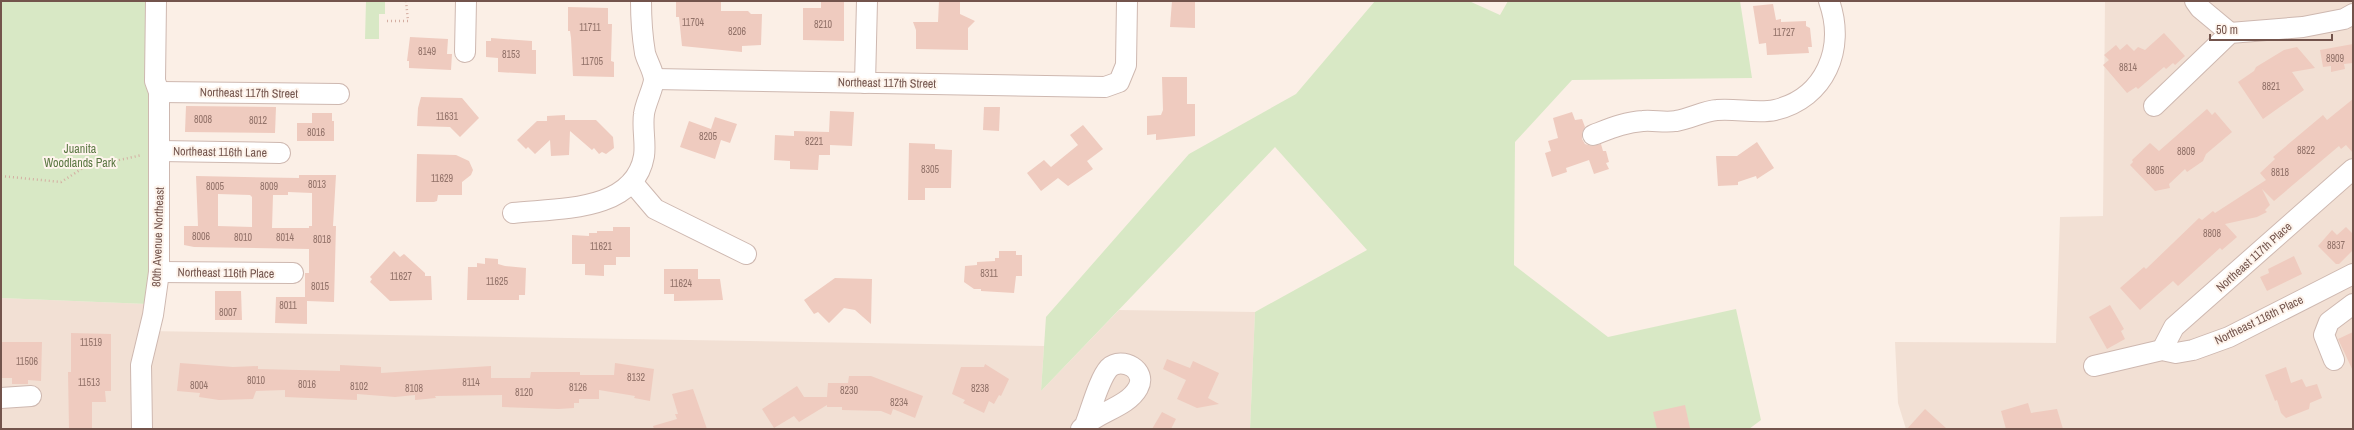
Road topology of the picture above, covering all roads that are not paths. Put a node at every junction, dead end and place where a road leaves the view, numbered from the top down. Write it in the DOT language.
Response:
graph roads {
  1 [pos="156,1"];
  2 [pos="466,1"];
  3 [pos="641,1"];
  4 [pos="867,1"];
  5 [pos="1127,1"];
  6 [pos="1829,1"];
  7 [pos="2195,1"];
  8 [pos="2353,14"];
  9 [pos="2230,33"];
  10 [pos="465,52"];
  11 [pos="654,79"];
  12 [pos="865,83"];
  13 [pos="159,92"];
  14 [pos="338,94"];
  15 [pos="2154,106"];
  16 [pos="1593,135"];
  17 [pos="152,153"];
  18 [pos="280,153"];
  19 [pos="2353,169"];
  20 [pos="629,185"];
  21 [pos="513,212"];
  22 [pos="746,254"];
  23 [pos="159,272"];
  24 [pos="293,273"];
  25 [pos="2353,274"];
  26 [pos="2353,304"];
  27 [pos="2162,350"];
  28 [pos="2334,360"];
  29 [pos="2094,366"];
  30 [pos="31,396"];
  31 [pos="1,398"];
  32 [pos="142,429"];
  1 -- 13 [label="street, 80th Avenue Northeast"];
  2 -- 10 [label="street"];
  3 -- 11 [label="street"];
  4 -- 12 [label="street"];
  5 -- 12 [label="street, Northeast 117th Street"];
  6 -- 16 [label="street"];
  7 -- 9 [label="street"];
  8 -- 9 [label="street"];
  9 -- 15 [label="street"];
  11 -- 12 [label="street, Northeast 117th Street"];
  11 -- 20 [label="street"];
  13 -- 14 [label="street, Northeast 117th Street"];
  13 -- 17 [label="street, 80th Avenue Northeast"];
  17 -- 18 [label="street, Northeast 116th Lane"];
  17 -- 23 [label="street, 80th Avenue Northeast"];
  19 -- 27 [label="street, Northeast 117th Place"];
  20 -- 21 [label="street"];
  20 -- 22 [label="street"];
  23 -- 24 [label="street, Northeast 116th Place"];
  23 -- 32 [label="street, 80th Avenue Northeast"];
  25 -- 27 [label="street, Northeast 116th Place"];
  26 -- 28 [label="street"];
  27 -- 29 [label="street, Northeast 116th Place"];
  30 -- 31 [label="street"];
}
